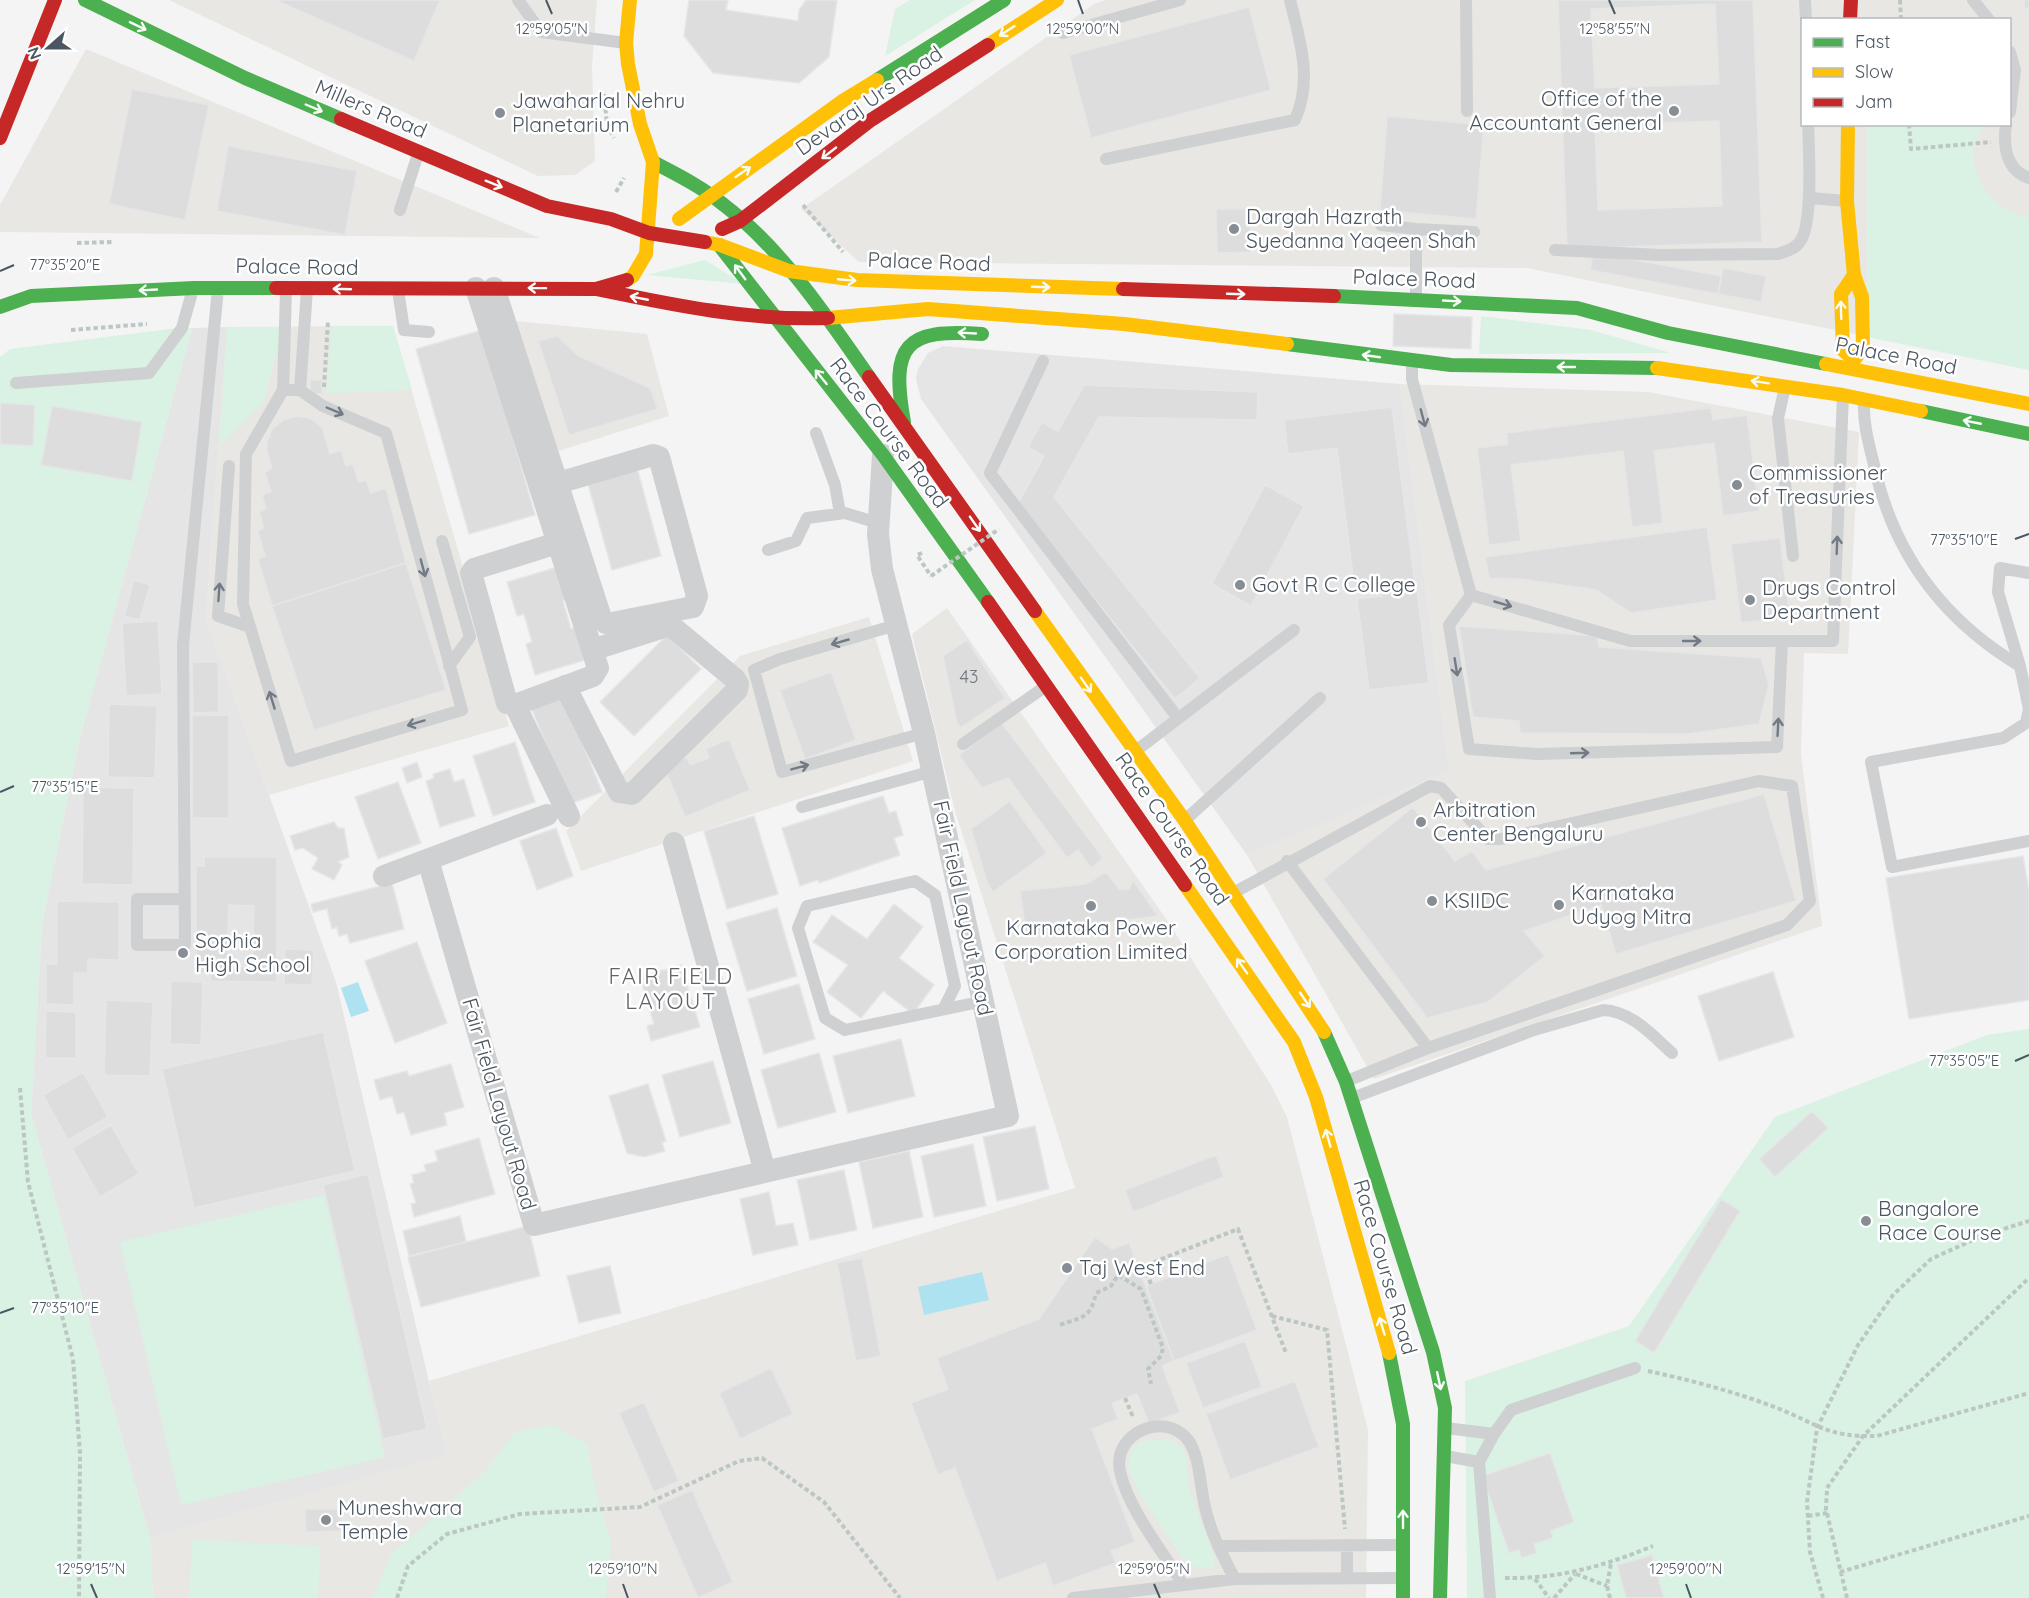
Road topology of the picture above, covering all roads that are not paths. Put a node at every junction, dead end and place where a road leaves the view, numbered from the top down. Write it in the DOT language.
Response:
graph roads {
  1 [pos="55,0"];
  2 [pos="85,0"];
  3 [pos="518,0"];
  4 [pos="630,0"];
  5 [pos="1004,0"];
  6 [pos="1057,0"];
  7 [pos="1180,0"];
  8 [pos="1290,0"];
  9 [pos="1466,0"];
  10 [pos="1805,0"];
  11 [pos="1851,0"];
  12 [pos="1973,0"];
  13 [pos="1806,18"];
  14 [pos="1850,18"];
  15 [pos="1987,18"];
  16 [pos="1063,33"];
  17 [pos="626,43"];
  18 [pos="2011,56"];
  19 [pos="2011,104"];
  20 [pos="1467,111"];
  21 [pos="1808,126"];
  22 [pos="1848,126"];
  23 [pos="2006,126"];
  24 [pos="0,138"];
  25 [pos="419,153"];
  26 [pos="1106,159"];
  27 [pos="653,162"];
  28 [pos="2029,178"];
  29 [pos="712,195"];
  30 [pos="1810,198"];
  31 [pos="1847,201"];
  32 [pos="400,210"];
  33 [pos="665,215"];
  34 [pos="740,221"];
  35 [pos="1381,225"];
  36 [pos="1416,229"];
  37 [pos="1474,232"];
  38 [pos="649,233"];
  39 [pos="706,236"];
  40 [pos="720,246"];
  41 [pos="1555,250"];
  42 [pos="789,271"];
  43 [pos="1854,275"];
  44 [pos="286,287"];
  45 [pos="194,288"];
  46 [pos="218,288"];
  47 [pos="307,288"];
  48 [pos="485,288"];
  49 [pos="6,289"];
  50 [pos="398,290"];
  51 [pos="596,290"];
  52 [pos="31,296"];
  53 [pos="1416,299"];
  54 [pos="0,307"];
  55 [pos="827,318"];
  56 [pos="774,319"];
  57 [pos="1149,329"];
  58 [pos="429,332"];
  59 [pos="995,335"];
  60 [pos="1121,340"];
  61 [pos="1043,361"];
  62 [pos="1412,361"];
  63 [pos="1856,365"];
  64 [pos="16,383"];
  65 [pos="1785,386"];
  66 [pos="283,390"];
  67 [pos="300,390"];
  68 [pos="1843,395"];
  69 [pos="1864,401"];
  70 [pos="2029,404"];
  71 [pos="905,425"];
  72 [pos="816,433"];
  73 [pos="2029,434"];
  74 [pos="883,455"];
  75 [pos="229,466"];
  76 [pos="558,483"];
  77 [pos="840,513"];
  78 [pos="878,523"];
  79 [pos="442,541"];
  80 [pos="557,543"];
  81 [pos="768,550"];
  82 [pos="1793,556"];
  83 [pos="2029,573"];
  84 [pos="1471,595"];
  85 [pos="896,625"];
  86 [pos="250,627"];
  87 [pos="1294,630"];
  88 [pos="1782,641"];
  89 [pos="592,650"];
  90 [pos="449,666"];
  91 [pos="2020,666"];
  92 [pos="1047,685"];
  93 [pos="565,686"];
  94 [pos="1320,698"];
  95 [pos="515,705"];
  96 [pos="1178,718"];
  97 [pos="924,733"];
  98 [pos="963,744"];
  99 [pos="1134,753"];
  100 [pos="933,771"];
  101 [pos="802,807"];
  102 [pos="547,815"];
  103 [pos="569,816"];
  104 [pos="1185,821"];
  105 [pos="2029,841"];
  106 [pos="674,843"];
  107 [pos="428,860"];
  108 [pos="1287,861"];
  109 [pos="384,876"];
  110 [pos="1234,892"];
  111 [pos="185,899"];
  112 [pos="984,1001"];
  113 [pos="944,1008"];
  114 [pos="1428,1048"];
  115 [pos="1672,1053"];
  116 [pos="1346,1082"];
  117 [pos="1351,1099"];
  118 [pos="765,1172"];
  119 [pos="1635,1368"];
  120 [pos="1444,1428"];
  121 [pos="1494,1434"];
  122 [pos="1444,1456"];
  123 [pos="1479,1462"];
  124 [pos="1347,1545"];
  125 [pos="1404,1545"];
  126 [pos="1218,1546"];
  127 [pos="1347,1578"];
  128 [pos="1403,1578"];
  129 [pos="1235,1579"];
  130 [pos="1182,1583"];
  131 [pos="1073,1598"];
  132 [pos="1403,1598"];
  133 [pos="1440,1598"];
  134 [pos="1490,1598"];
  1 -- 24 [label="main road"];
  2 -- 25 [label="main road, Millers Road, one-way"];
  3 -- 17 [label="lane"];
  4 -- 17 [label="main road"];
  29 -- 5 [label="main road, Devaraj Urs Road, one-way"];
  6 -- 34 [label="main road, Devaraj Urs Road, one-way"];
  7 -- 16 [label="lane"];
  8 -- 26 [label="lane"];
  9 -- 20 [label="lane"];
  10 -- 13 [label="lane"];
  11 -- 14 [label="main road"];
  12 -- 15 [label="lane"];
  17 -- 27 [label="main road"];
  18 -- 19 [label="lane"];
  21 -- 30 [label="lane"];
  22 -- 31 [label="main road"];
  23 -- 28 [label="lane"];
  25 -- 32 [label="lane"];
  25 -- 38 [label="main road, Millers Road, one-way"];
  27 -- 29 [label="main road, Race Course Road"];
  27 -- 33 [label="main road, Palace Road"];
  29 -- 33 [label="main road, Devaraj Urs Road"];
  29 -- 34 [label="main road, Race Course Road"];
  30 -- 31 [label="lane"];
  30 -- 41 [label="lane"];
  31 -- 43 [label="main road"];
  33 -- 38 [label="main road, Palace Road"];
  33 -- 39 [label="main road, Race Course Road"];
  34 -- 39 [label="main road, Devaraj Urs Road"];
  34 -- 42 [label="main road, Race Course Road"];
  35 -- 36 [label="lane"];
  36 -- 37 [label="lane"];
  36 -- 53 [label="lane"];
  38 -- 40 [label="main road, Millers Road"];
  38 -- 51 [label="main road, Palace Road"];
  39 -- 40 [label="main road, Race Course Road"];
  40 -- 42 [label="main road, Palace Road"];
  56 -- 40 [label="main road, Race Course Road, one-way"];
  42 -- 53 [label="main road, Palace Road, one-way"];
  42 -- 55 [label="main road, Race Course Road"];
  43 -- 63 [label="main road"];
  63 -- 43 [label="main road, one-way"];
  44 -- 46 [label="main road, Palace Road"];
  44 -- 47 [label="main road, Palace Road"];
  44 -- 66 [label="lane"];
  45 -- 46 [label="main road, Palace Road"];
  45 -- 52 [label="main road, Palace Road, one-way"];
  45 -- 64 [label="lane"];
  46 -- 111 [label="lane"];
  50 -- 47 [label="main road, Palace Road, one-way"];
  47 -- 67 [label="lane"];
  48 -- 50 [label="main road, Palace Road"];
  51 -- 48 [label="main road, Palace Road, one-way"];
  48 -- 76 [label="street"];
  48 -- 80 [label="street"];
  49 -- 52 [label="main road"];
  50 -- 58 [label="lane"];
  56 -- 51 [label="main road, Palace Road, one-way"];
  52 -- 54 [label="main road, Palace Road"];
  53 -- 63 [label="main road, Palace Road, one-way"];
  55 -- 56 [label="main road, Palace Road"];
  55 -- 57 [label="main road, Palace Road"];
  55 -- 71 [label="main road, Race Course Road"];
  74 -- 56 [label="main road, Race Course Road, one-way"];
  57 -- 60 [label="main road, Palace Road"];
  62 -- 57 [label="main road, Palace Road, one-way"];
  59 -- 71 [label="main road, one-way"];
  61 -- 96 [label="lane"];
  65 -- 62 [label="main road, Palace Road, one-way"];
  62 -- 84 [label="lane, one-way"];
  63 -- 69 [label="main road"];
  63 -- 70 [label="main road, Palace Road"];
  65 -- 68 [label="main road, Palace Road"];
  65 -- 82 [label="lane"];
  66 -- 67 [label="lane"];
  66 -- 86 [label="lane"];
  67 -- 90 [label="lane, one-way"];
  68 -- 69 [label="main road, Palace Road"];
  88 -- 68 [label="lane, one-way"];
  73 -- 69 [label="main road, Palace Road, one-way"];
  69 -- 91 [label="lane"];
  71 -- 99 [label="main road, Race Course Road, one-way"];
  72 -- 77 [label="lane"];
  74 -- 78 [label="street, Fair Field Layout Road"];
  74 -- 92 [label="main road, Race Course Road"];
  86 -- 75 [label="lane, one-way"];
  76 -- 76 [label="street"];
  77 -- 78 [label="lane"];
  77 -- 81 [label="lane"];
  78 -- 85 [label="street, Fair Field Layout Road"];
  79 -- 90 [label="lane"];
  80 -- 89 [label="street"];
  80 -- 95 [label="street"];
  83 -- 91 [label="lane"];
  84 -- 88 [label="lane, one-way"];
  84 -- 88 [label="lane, one-way"];
  85 -- 97 [label="street, Fair Field Layout Road"];
  85 -- 97 [label="lane, one-way"];
  90 -- 86 [label="lane, one-way"];
  87 -- 96 [label="lane"];
  89 -- 93 [label="street"];
  89 -- 93 [label="street"];
  91 -- 105 [label="lane"];
  92 -- 98 [label="lane"];
  125 -- 92 [label="main road, Race Course Road, one-way"];
  93 -- 95 [label="street"];
  94 -- 104 [label="lane"];
  95 -- 103 [label="street"];
  96 -- 99 [label="lane"];
  97 -- 100 [label="street, Fair Field Layout Road"];
  99 -- 104 [label="main road, Race Course Road"];
  100 -- 101 [label="lane"];
  100 -- 112 [label="street, Fair Field Layout Road"];
  102 -- 107 [label="street"];
  104 -- 110 [label="main road, Race Course Road"];
  106 -- 118 [label="street"];
  107 -- 109 [label="street"];
  107 -- 118 [label="street, Fair Field Layout Road"];
  108 -- 110 [label="lane"];
  108 -- 114 [label="lane"];
  108 -- 114 [label="lane"];
  110 -- 116 [label="main road, Race Course Road, one-way"];
  111 -- 111 [label="lane"];
  112 -- 113 [label="lane"];
  112 -- 118 [label="street, Fair Field Layout Road"];
  113 -- 113 [label="lane"];
  114 -- 116 [label="lane"];
  115 -- 117 [label="lane"];
  116 -- 117 [label="main road, Race Course Road"];
  117 -- 120 [label="main road, Race Course Road, one-way"];
  119 -- 121 [label="lane"];
  120 -- 121 [label="lane"];
  120 -- 122 [label="main road, Race Course Road"];
  121 -- 123 [label="lane"];
  122 -- 123 [label="lane"];
  122 -- 133 [label="main road, Race Course Road"];
  123 -- 134 [label="lane"];
  124 -- 125 [label="lane"];
  124 -- 126 [label="lane"];
  124 -- 127 [label="lane"];
  125 -- 128 [label="main road, Race Course Road"];
  126 -- 129 [label="lane"];
  126 -- 130 [label="lane"];
  127 -- 128 [label="lane"];
  127 -- 129 [label="lane"];
  128 -- 132 [label="main road, Race Course Road"];
  129 -- 130 [label="lane"];
  130 -- 131 [label="lane"];
}
